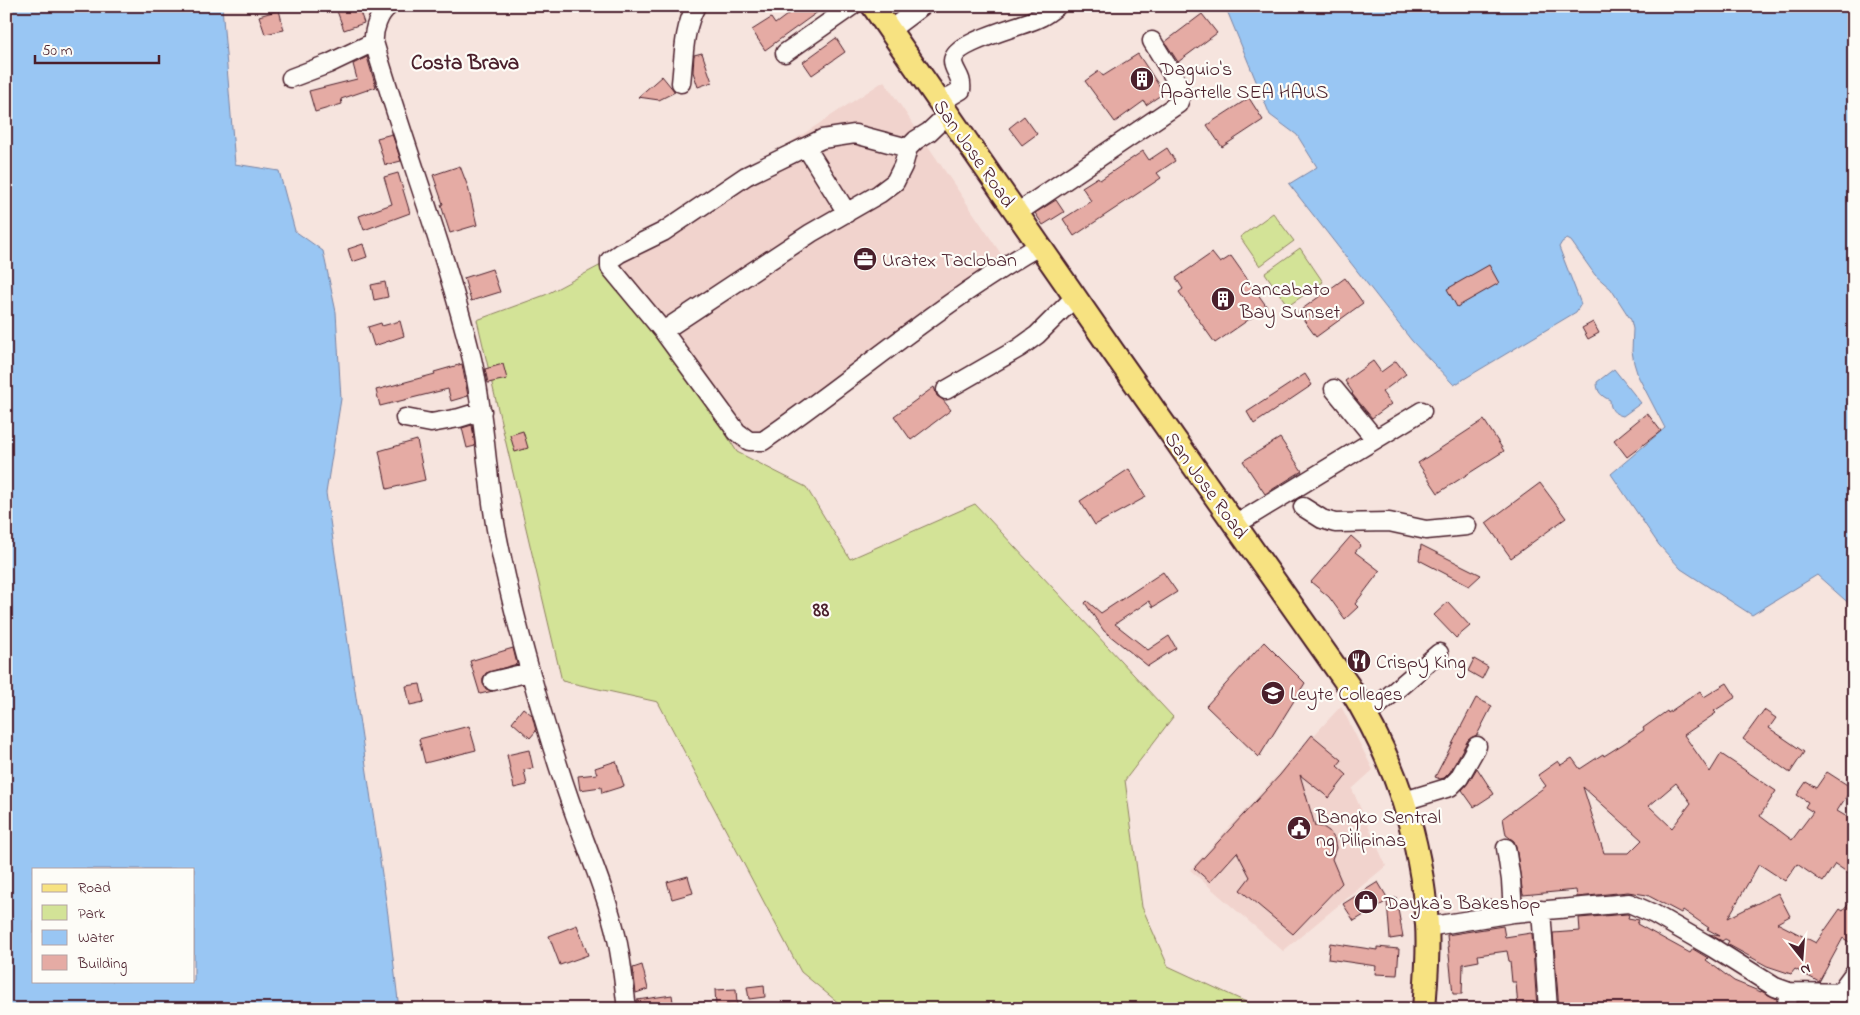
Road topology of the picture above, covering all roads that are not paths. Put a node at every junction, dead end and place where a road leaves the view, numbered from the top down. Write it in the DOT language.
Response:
graph roads {
  1 [pos="389,6"];
  2 [pos="696,6"];
  3 [pos="852,6"];
  4 [pos="873,6"];
  5 [pos="922,6"];
  6 [pos="1057,6"];
  7 [pos="890,30"];
  8 [pos="1152,41"];
  9 [pos="374,42"];
  10 [pos="785,52"];
  11 [pos="290,78"];
  12 [pos="682,83"];
  13 [pos="943,109"];
  14 [pos="806,146"];
  15 [pos="908,148"];
  16 [pos="847,212"];
  17 [pos="1016,213"];
  18 [pos="1039,246"];
  19 [pos="1075,297"];
  20 [pos="663,332"];
  21 [pos="1334,389"];
  22 [pos="946,390"];
  23 [pos="482,411"];
  24 [pos="1422,411"];
  25 [pos="405,418"];
  26 [pos="1375,439"];
  27 [pos="1303,507"];
  28 [pos="1235,525"];
  29 [pos="1467,526"];
  30 [pos="1439,654"];
  31 [pos="530,672"];
  32 [pos="493,681"];
  33 [pos="1367,715"];
  34 [pos="1477,746"];
  35 [pos="1404,801"];
  36 [pos="1506,848"];
  37 [pos="1541,910"];
  38 [pos="1513,913"];
  39 [pos="1427,927"];
  40 [pos="1854,972"];
  41 [pos="1847,992"];
  42 [pos="1788,1000"];
  43 [pos="627,1009"];
  44 [pos="1424,1009"];
  45 [pos="1548,1009"];
  1 -- 9 [label="street"];
  2 -- 12 [label="street"];
  3 -- 10 [label="street"];
  4 -- 7 [label="main road, San Jose Road"];
  5 -- 7 [label="street"];
  6 -- 13 [label="street"];
  7 -- 13 [label="main road, San Jose Road"];
  8 -- 17 [label="street"];
  9 -- 11 [label="street"];
  9 -- 23 [label="street"];
  13 -- 15 [label="street"];
  13 -- 17 [label="main road, San Jose Road"];
  14 -- 15 [label="street"];
  14 -- 16 [label="street"];
  14 -- 20 [label="street"];
  15 -- 16 [label="street"];
  16 -- 20 [label="street"];
  17 -- 18 [label="main road, San Jose Road"];
  18 -- 19 [label="main road, San Jose Road"];
  18 -- 20 [label="street"];
  19 -- 22 [label="street"];
  19 -- 28 [label="main road, San Jose Road"];
  21 -- 26 [label="street"];
  23 -- 25 [label="street"];
  23 -- 31 [label="street"];
  24 -- 26 [label="street"];
  26 -- 28 [label="street"];
  27 -- 29 [label="street"];
  28 -- 33 [label="main road, San Jose Road"];
  30 -- 33 [label="street"];
  31 -- 32 [label="street"];
  31 -- 43 [label="street"];
  33 -- 35 [label="main road, San Jose Road"];
  34 -- 35 [label="street"];
  35 -- 39 [label="main road, San Jose Road"];
  36 -- 38 [label="street"];
  37 -- 38 [label="street"];
  37 -- 42 [label="street"];
  37 -- 45 [label="street"];
  38 -- 39 [label="street"];
  39 -- 44 [label="main road, San Jose Road"];
  40 -- 41 [label="street"];
  41 -- 42 [label="street"];
}
